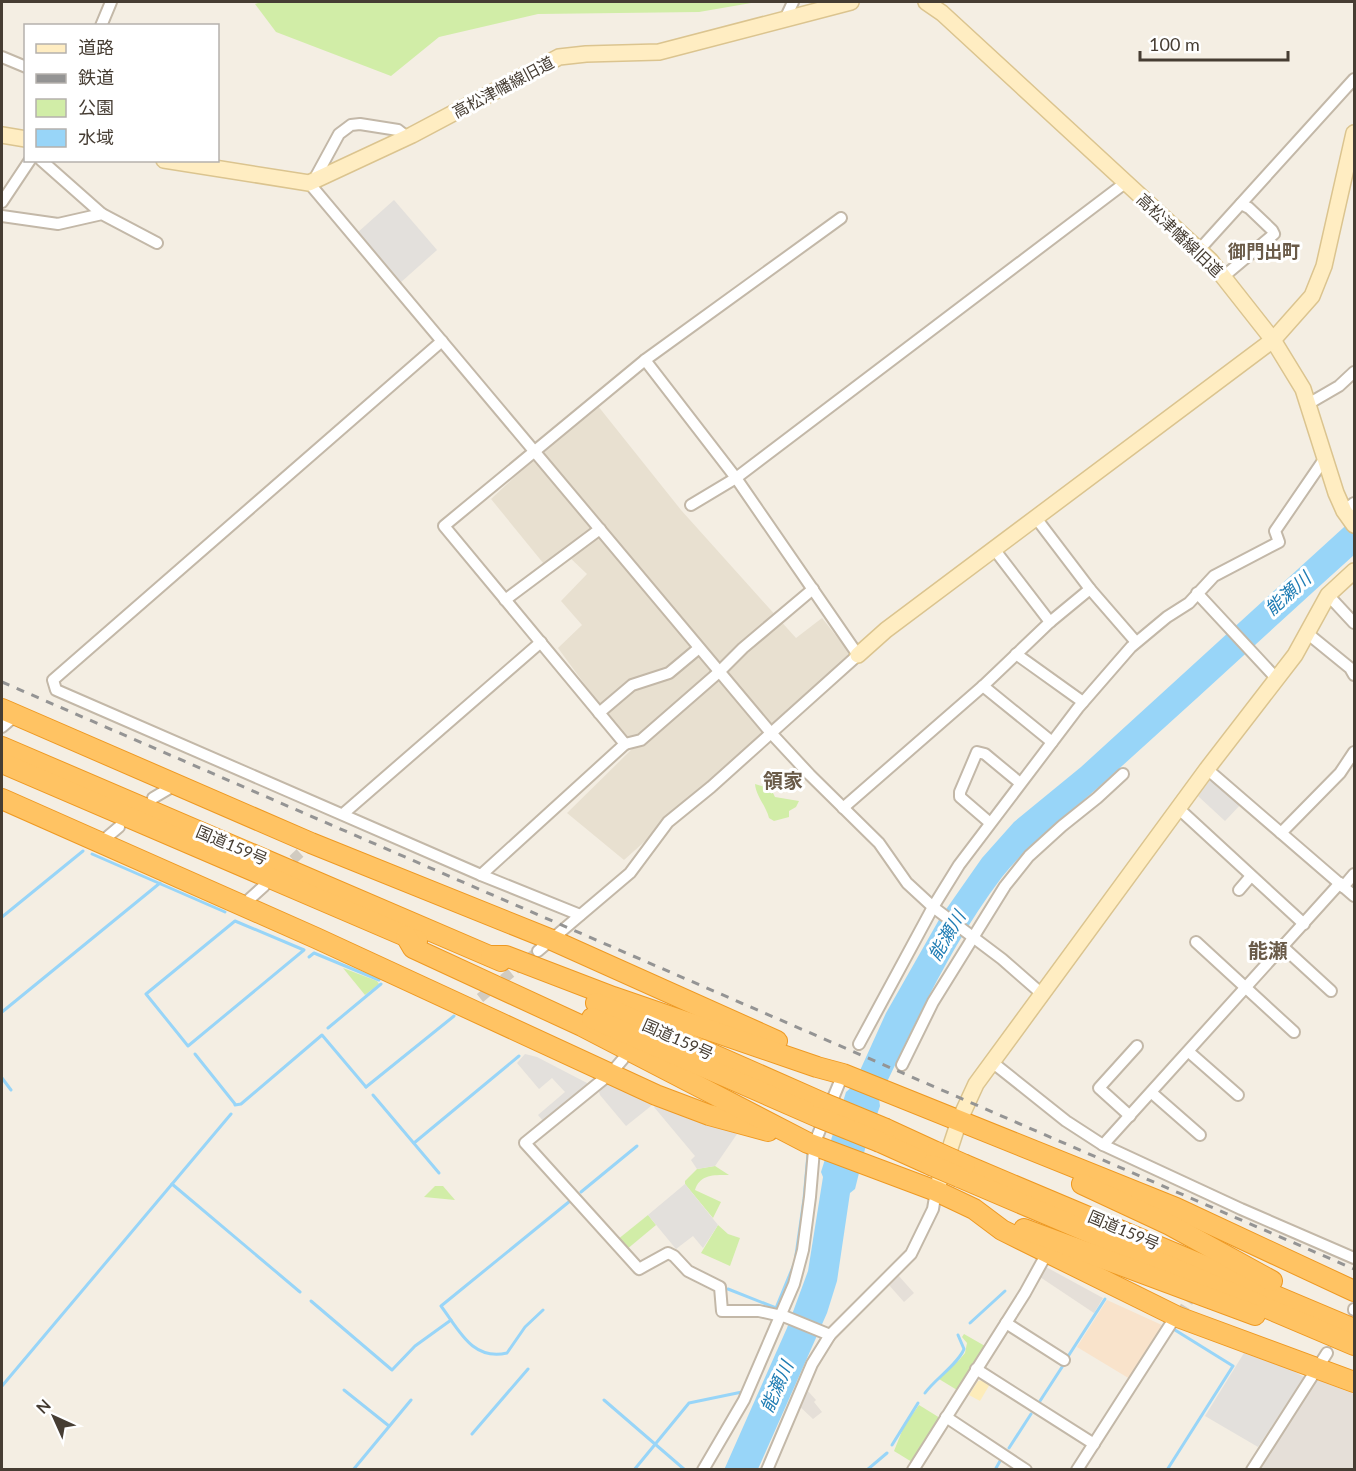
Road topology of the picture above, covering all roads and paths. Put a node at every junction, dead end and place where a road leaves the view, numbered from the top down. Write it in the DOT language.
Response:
graph roads {
  1 [pos="111,2"];
  2 [pos="793,2"];
  3 [pos="851,2"];
  4 [pos="926,2"];
  5 [pos="786,17"];
  6 [pos="102,24"];
  7 [pos="2,57"];
  8 [pos="24,66"];
  9 [pos="1354,79"];
  10 [pos="1354,133"];
  11 [pos="2,135"];
  12 [pos="408,137"];
  13 [pos="24,139"];
  14 [pos="29,162"];
  15 [pos="43,162"];
  16 [pos="177,162"];
  17 [pos="312,182"];
  18 [pos="1349,182"];
  19 [pos="1125,183"];
  20 [pos="2,202"];
  21 [pos="1241,204"];
  22 [pos="102,214"];
  23 [pos="2,216"];
  24 [pos="841,218"];
  25 [pos="158,243"];
  26 [pos="1199,250"];
  27 [pos="1223,277"];
  28 [pos="1273,340"];
  29 [pos="442,341"];
  30 [pos="645,360"];
  31 [pos="1354,372"];
  32 [pos="1308,404"];
  33 [pos="535,451"];
  34 [pos="1325,458"];
  35 [pos="736,478"];
  36 [pos="691,505"];
  37 [pos="1350,514"];
  38 [pos="1036,518"];
  39 [pos="600,530"];
  40 [pos="994,549"];
  41 [pos="1354,571"];
  42 [pos="1090,589"];
  43 [pos="813,590"];
  44 [pos="1197,592"];
  45 [pos="1328,595"];
  46 [pos="505,600"];
  47 [pos="1050,621"];
  48 [pos="1354,623"];
  49 [pos="1307,633"];
  50 [pos="540,642"];
  51 [pos="1136,642"];
  52 [pos="699,648"];
  53 [pos="1016,654"];
  54 [pos="858,655"];
  55 [pos="719,672"];
  56 [pos="1354,675"];
  57 [pos="1276,678"];
  58 [pos="983,686"];
  59 [pos="1083,702"];
  60 [pos="599,712"];
  61 [pos="6,717"];
  62 [pos="771,733"];
  63 [pos="1052,742"];
  64 [pos="625,744"];
  65 [pos="2,747"];
  66 [pos="1354,752"];
  67 [pos="2,764"];
  68 [pos="1207,769"];
  69 [pos="1123,774"];
  70 [pos="1020,783"];
  71 [pos="175,785"];
  72 [pos="153,798"];
  73 [pos="2,799"];
  74 [pos="843,808"];
  75 [pos="1178,808"];
  76 [pos="343,814"];
  77 [pos="989,822"];
  78 [pos="119,827"];
  79 [pos="1281,833"];
  80 [pos="100,843"];
  81 [pos="1354,874"];
  82 [pos="481,875"];
  83 [pos="1251,876"];
  84 [pos="1342,885"];
  85 [pos="264,886"];
  86 [pos="1239,890"];
  87 [pos="1354,896"];
  88 [pos="243,905"];
  89 [pos="936,909"];
  90 [pos="580,915"];
  91 [pos="1304,924"];
  92 [pos="406,936"];
  93 [pos="973,937"];
  94 [pos="1196,942"];
  95 [pos="545,945"];
  96 [pos="1283,948"];
  97 [pos="491,956"];
  98 [pos="1246,988"];
  99 [pos="1331,991"];
  100 [pos="1042,994"];
  101 [pos="1294,1032"];
  102 [pos="859,1044"];
  103 [pos="1137,1046"];
  104 [pos="1189,1052"];
  105 [pos="992,1062"];
  106 [pos="902,1065"];
  107 [pos="617,1066"];
  108 [pos="843,1074"];
  109 [pos="1152,1093"];
  110 [pos="1238,1095"];
  111 [pos="820,1110"];
  112 [pos="1130,1116"];
  113 [pos="959,1121"];
  114 [pos="979,1129"];
  115 [pos="1200,1135"];
  116 [pos="814,1145"];
  117 [pos="1103,1145"];
  118 [pos="936,1191"];
  119 [pos="974,1209"];
  120 [pos="1047,1253"];
  121 [pos="1354,1258"];
  122 [pos="1354,1291"];
  123 [pos="1179,1316"];
  124 [pos="783,1317"];
  125 [pos="1354,1321"];
  126 [pos="1006,1323"];
  127 [pos="827,1334"];
  128 [pos="1354,1339"];
  129 [pos="1064,1360"];
  130 [pos="1322,1360"];
  131 [pos="976,1369"];
  132 [pos="1354,1382"];
  133 [pos="946,1417"];
  134 [pos="1094,1444"];
  135 [pos="916,1468"];
  136 [pos="703,1470"];
  137 [pos="767,1470"];
  138 [pos="1026,1470"];
  139 [pos="1077,1470"];
  140 [pos="1252,1470"];
  1 -- 6 [label="street"];
  2 -- 5 [label="street"];
  3 -- 5 [label="street, 高松津幡線旧道"];
  4 -- 19 [label="street, 高松津幡線旧道"];
  5 -- 12 [label="street, 高松津幡線旧道"];
  7 -- 8 [label="street"];
  9 -- 21 [label="street"];
  10 -- 18 [label="street"];
  11 -- 13 [label="street"];
  12 -- 17 [label="street, 高松津幡線旧道"];
  12 -- 17 [label="street"];
  14 -- 20 [label="street"];
  15 -- 22 [label="street"];
  16 -- 17 [label="street"];
  17 -- 29 [label="street"];
  18 -- 28 [label="street"];
  19 -- 26 [label="street, 高松津幡線旧道"];
  19 -- 35 [label="street"];
  21 -- 26 [label="street"];
  21 -- 27 [label="street"];
  22 -- 23 [label="street"];
  22 -- 25 [label="street"];
  24 -- 30 [label="street"];
  26 -- 27 [label="street, 高松津幡線旧道"];
  27 -- 28 [label="street, 高松津幡線旧道"];
  28 -- 32 [label="street, 高松津幡線旧道"];
  28 -- 38 [label="street"];
  29 -- 33 [label="street"];
  29 -- 76 [label="street"];
  30 -- 33 [label="street"];
  30 -- 35 [label="street"];
  31 -- 32 [label="street"];
  32 -- 34 [label="street, 高松津幡線旧道"];
  33 -- 39 [label="street"];
  33 -- 46 [label="street"];
  34 -- 37 [label="street, 高松津幡線旧道"];
  34 -- 44 [label="street"];
  35 -- 36 [label="street"];
  35 -- 43 [label="street"];
  38 -- 40 [label="street"];
  38 -- 42 [label="street"];
  39 -- 46 [label="street"];
  39 -- 52 [label="street"];
  40 -- 47 [label="street"];
  40 -- 54 [label="street"];
  41 -- 45 [label="street"];
  42 -- 47 [label="street"];
  42 -- 51 [label="street"];
  43 -- 54 [label="street"];
  43 -- 55 [label="street"];
  44 -- 51 [label="street"];
  44 -- 57 [label="street"];
  45 -- 48 [label="street"];
  45 -- 49 [label="street"];
  46 -- 50 [label="street"];
  47 -- 53 [label="street"];
  49 -- 56 [label="street"];
  49 -- 57 [label="street"];
  50 -- 60 [label="street"];
  50 -- 76 [label="street"];
  51 -- 59 [label="street"];
  52 -- 55 [label="street"];
  52 -- 60 [label="street"];
  53 -- 58 [label="street"];
  53 -- 59 [label="street"];
  54 -- 62 [label="street"];
  55 -- 62 [label="street"];
  55 -- 64 [label="street"];
  57 -- 68 [label="street"];
  58 -- 63 [label="street"];
  58 -- 74 [label="street"];
  59 -- 63 [label="street"];
  60 -- 64 [label="street"];
  61 -- 71 [label="highway"];
  62 -- 74 [label="street"];
  62 -- 90 [label="street"];
  63 -- 70 [label="street"];
  64 -- 82 [label="street"];
  65 -- 97 [label="highway, 国道159号"];
  66 -- 79 [label="street"];
  67 -- 92 [label="highway, 国道159号"];
  68 -- 75 [label="street"];
  68 -- 79 [label="street"];
  69 -- 93 [label="street"];
  70 -- 77 [label="street"];
  70 -- 77 [label="street"];
  71 -- 72 [label="street"];
  71 -- 95 [label="highway"];
  73 -- 80 [label="highway"];
  74 -- 89 [label="street"];
  75 -- 83 [label="street"];
  75 -- 100 [label="street"];
  76 -- 82 [label="street"];
  77 -- 89 [label="street"];
  78 -- 80 [label="street"];
  79 -- 84 [label="street"];
  80 -- 88 [label="highway"];
  81 -- 84 [label="street"];
  82 -- 90 [label="street"];
  83 -- 86 [label="street"];
  83 -- 91 [label="street"];
  84 -- 87 [label="street"];
  84 -- 91 [label="street"];
  85 -- 88 [label="street"];
  88 -- 107 [label="highway"];
  89 -- 93 [label="street"];
  89 -- 102 [label="street"];
  90 -- 95 [label="street"];
  91 -- 96 [label="street"];
  92 -- 111 [label="highway, 国道159号"];
  92 -- 116 [label="highway"];
  93 -- 100 [label="street"];
  93 -- 106 [label="street"];
  94 -- 98 [label="street"];
  95 -- 108 [label="highway"];
  96 -- 98 [label="street"];
  96 -- 99 [label="street"];
  97 -- 108 [label="highway"];
  97 -- 111 [label="highway, 国道159号"];
  98 -- 101 [label="street"];
  98 -- 104 [label="street"];
  100 -- 105 [label="street"];
  103 -- 112 [label="street"];
  104 -- 109 [label="street"];
  104 -- 110 [label="street"];
  105 -- 113 [label="street"];
  105 -- 117 [label="street"];
  107 -- 116 [label="highway"];
  107 -- 124 [label="street"];
  108 -- 113 [label="highway"];
  108 -- 116 [label="street"];
  109 -- 112 [label="street"];
  109 -- 115 [label="street"];
  111 -- 128 [label="highway, 国道159号, bridge"];
  112 -- 117 [label="street"];
  113 -- 114 [label="highway"];
  113 -- 118 [label="street"];
  114 -- 122 [label="highway"];
  114 -- 125 [label="highway"];
  116 -- 118 [label="highway"];
  116 -- 124 [label="street"];
  117 -- 121 [label="street"];
  118 -- 119 [label="highway"];
  118 -- 127 [label="street"];
  119 -- 120 [label="highway"];
  119 -- 128 [label="highway"];
  120 -- 123 [label="highway"];
  120 -- 126 [label="street"];
  123 -- 130 [label="highway"];
  123 -- 134 [label="street"];
  124 -- 127 [label="street"];
  124 -- 136 [label="street"];
  126 -- 129 [label="street"];
  126 -- 131 [label="street"];
  127 -- 137 [label="street"];
  130 -- 132 [label="highway"];
  130 -- 140 [label="street"];
  131 -- 133 [label="street"];
  131 -- 134 [label="street"];
  133 -- 135 [label="street"];
  133 -- 138 [label="street"];
  134 -- 139 [label="street"];
}
